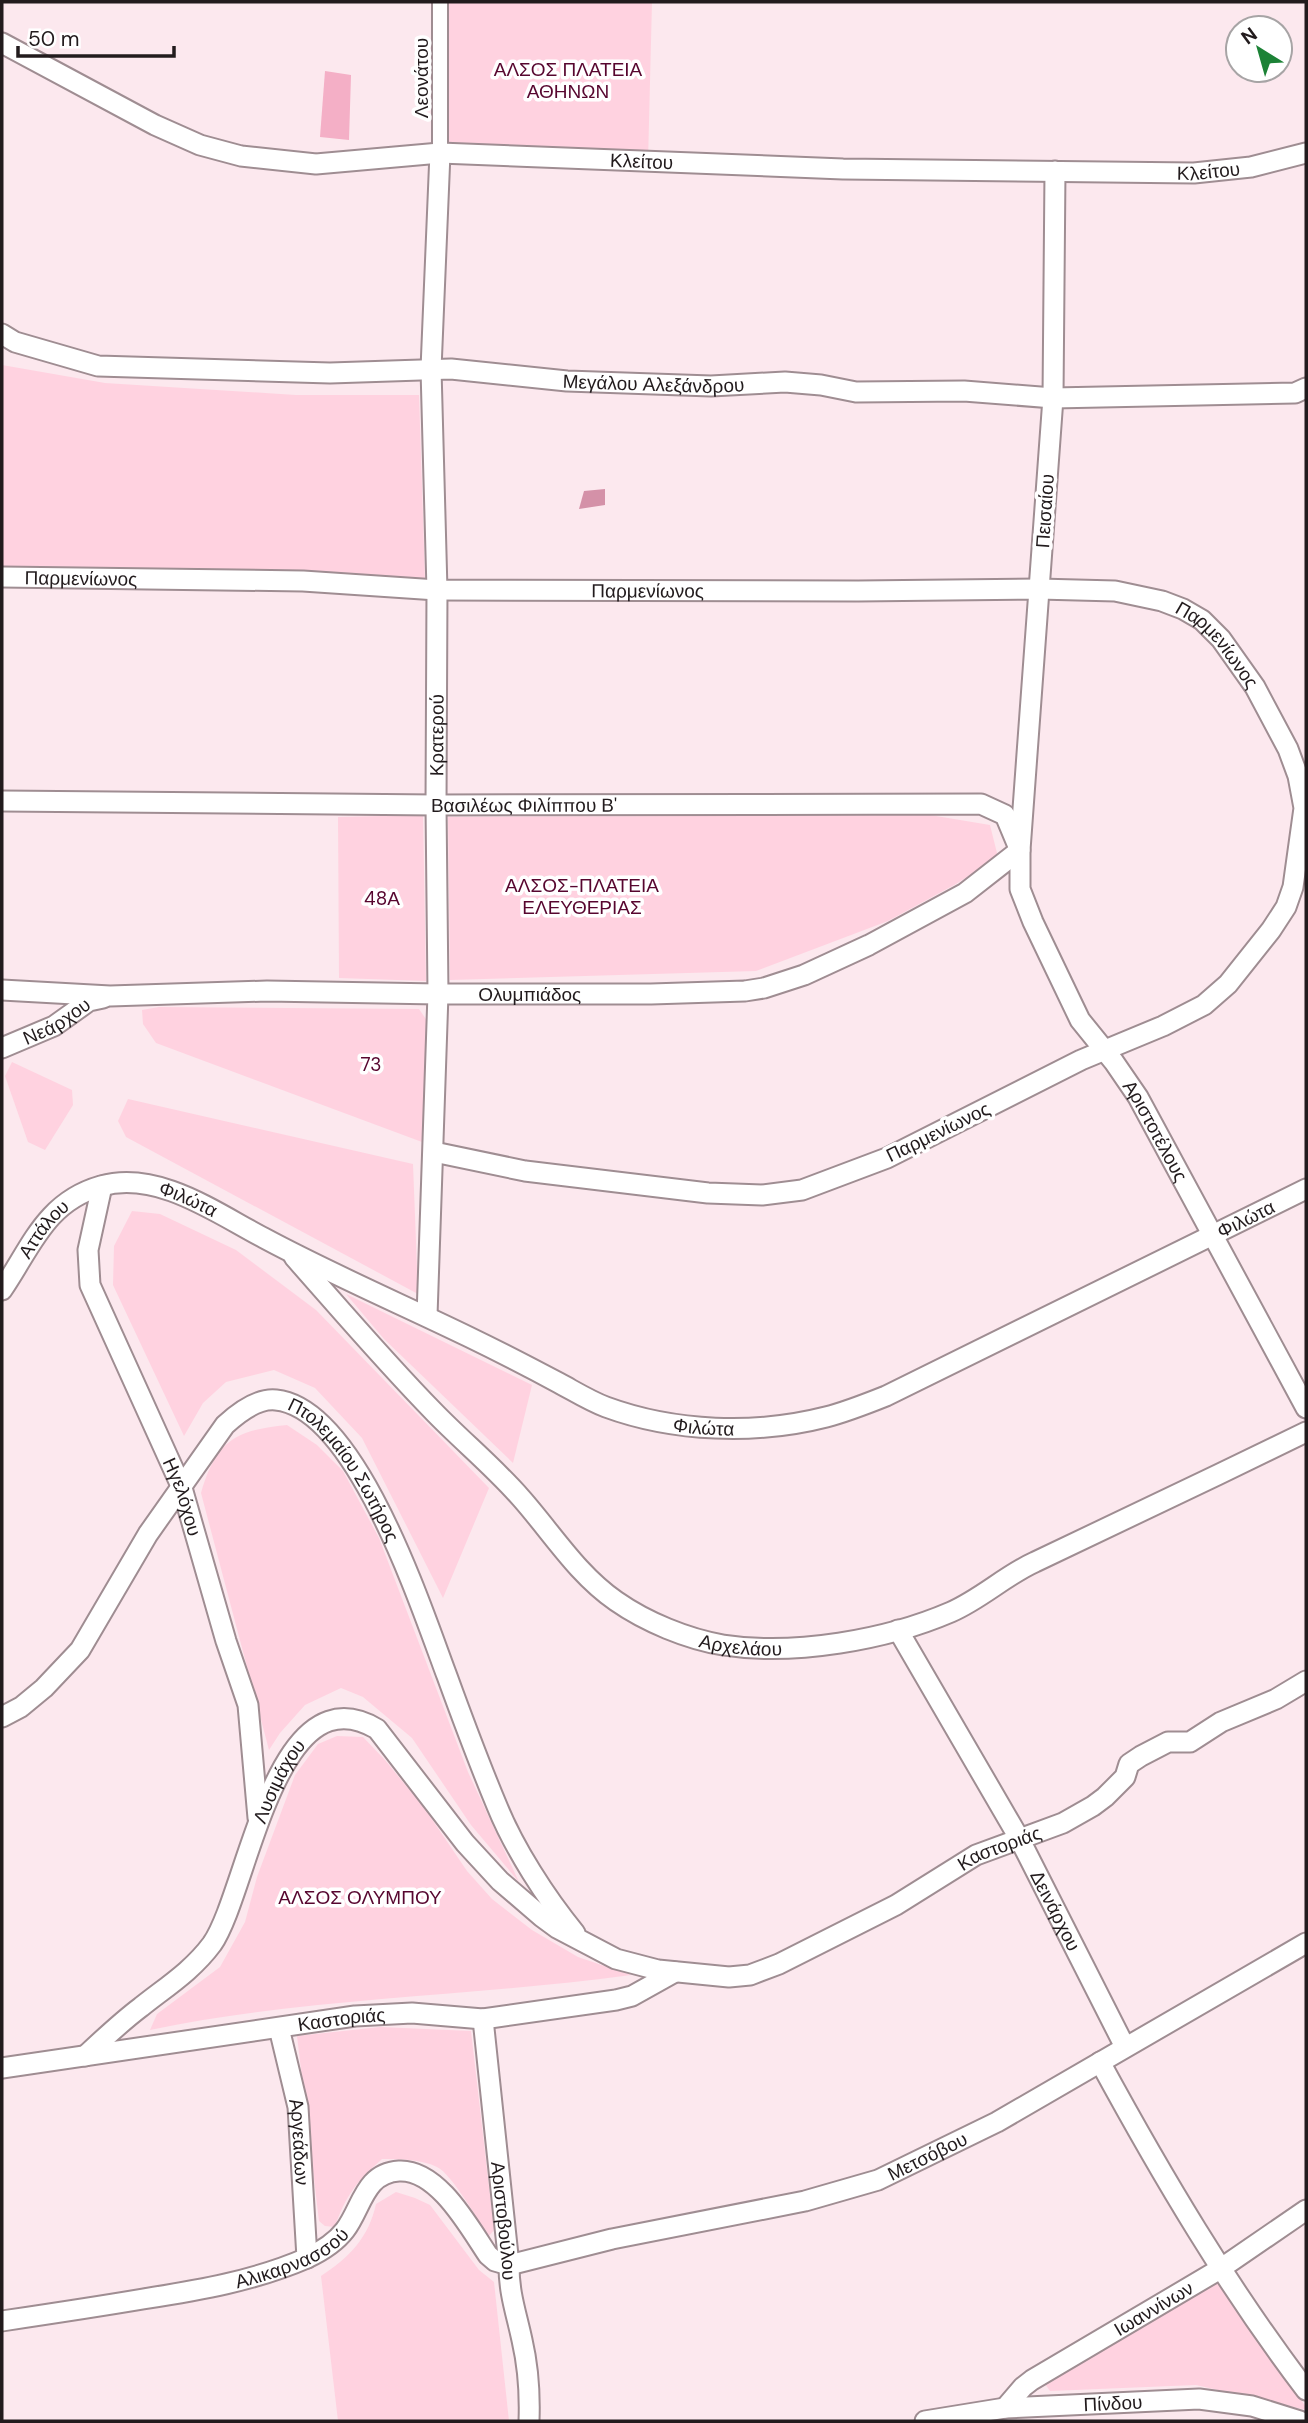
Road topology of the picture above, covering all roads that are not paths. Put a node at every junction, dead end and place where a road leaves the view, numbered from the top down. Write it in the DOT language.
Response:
graph roads {
  1 [pos="440,2"];
  2 [pos="2,43"];
  3 [pos="440,153"];
  4 [pos="1306,153"];
  5 [pos="1055,172"];
  6 [pos="2,334"];
  7 [pos="431,369"];
  8 [pos="1302,394"];
  9 [pos="1053,398"];
  10 [pos="2,577"];
  11 [pos="1039,589"];
  12 [pos="438,590"];
  13 [pos="2,801"];
  14 [pos="436,805"];
  15 [pos="1020,850"];
  16 [pos="2,990"];
  17 [pos="438,994"];
  18 [pos="110,996"];
  19 [pos="2,1048"];
  20 [pos="1104,1050"];
  21 [pos="434,1152"];
  22 [pos="102,1186"];
  23 [pos="1306,1189"];
  24 [pos="1213,1236"];
  25 [pos="289,1251"];
  26 [pos="2,1290"];
  27 [pos="427,1316"];
  28 [pos="1306,1408"];
  29 [pos="1306,1432"];
  30 [pos="182,1488"];
  31 [pos="898,1630"];
  32 [pos="1306,1681"];
  33 [pos="2,1717"];
  34 [pos="258,1820"];
  35 [pos="1019,1838"];
  36 [pos="582,1942"];
  37 [pos="1306,1943"];
  38 [pos="676,1972"];
  39 [pos="483,2019"];
  40 [pos="279,2028"];
  41 [pos="1125,2047"];
  42 [pos="85,2056"];
  43 [pos="1100,2062"];
  44 [pos="2,2068"];
  45 [pos="1306,2210"];
  46 [pos="307,2258"];
  47 [pos="509,2265"];
  48 [pos="1220,2269"];
  49 [pos="2,2322"];
  50 [pos="1306,2390"];
  51 [pos="1005,2408"];
  52 [pos="529,2421"];
  53 [pos="925,2421"];
  54 [pos="1300,2421"];
  1 -- 3 [label="street, Λεονάτου"];
  2 -- 3 [label="street, Κλείτου"];
  3 -- 5 [label="street, Κλείτου"];
  3 -- 7 [label="street, Κρατερού"];
  4 -- 5 [label="street, Κλείτου"];
  5 -- 9 [label="street, Πεισαίου"];
  6 -- 7 [label="street, Μεγάλου Αλεξάνδρου"];
  7 -- 9 [label="street, Μεγάλου Αλεξάνδρου"];
  7 -- 12 [label="street, Κρατερού"];
  8 -- 9 [label="street, Μεγάλου Αλεξάνδρου"];
  9 -- 11 [label="street, Πεισαίου"];
  10 -- 12 [label="street, Παρμενίωνος"];
  11 -- 12 [label="street, Παρμενίωνος"];
  11 -- 15 [label="street, Πεισαίου"];
  11 -- 20 [label="street, Παρμενίωνος"];
  12 -- 14 [label="street, Κρατερού"];
  13 -- 14 [label="street, Βασιλέως Φιλίππου Β'"];
  14 -- 15 [label="street, Βασιλέως Φιλίππου Β'"];
  14 -- 17 [label="street, Κρατερού"];
  15 -- 17 [label="street, Ολυμπιάδος"];
  15 -- 20 [label="street, Αριστοτέλους"];
  16 -- 18 [label="street, Ολυμπιάδος"];
  17 -- 18 [label="street, Ολυμπιάδος"];
  17 -- 21 [label="street, Κρατερού"];
  18 -- 19 [label="street, Νεάρχου"];
  20 -- 21 [label="street, Παρμενίωνος"];
  20 -- 24 [label="street, Αριστοτέλους"];
  21 -- 27 [label="street, Κρατερού"];
  22 -- 25 [label="street, Φιλώτα"];
  22 -- 26 [label="street, Αττάλου"];
  22 -- 30 [label="street, Ηγελόχου"];
  23 -- 24 [label="street, Φιλώτα"];
  24 -- 27 [label="street, Φιλώτα"];
  24 -- 28 [label="street, Αριστοτέλους"];
  25 -- 27 [label="street, Φιλώτα"];
  25 -- 31 [label="street, Αρχελάου"];
  29 -- 31 [label="street, Αρχελάου"];
  30 -- 33 [label="street, Πτολεμαίου Σωτήρος"];
  30 -- 34 [label="street, Ηγελόχου"];
  30 -- 36 [label="street, Πτολεμαίου Σωτήρος"];
  31 -- 35 [label="street, Δεινάρχου"];
  32 -- 35 [label="street, Καστοριάς"];
  34 -- 36 [label="street, Λυσιμάχου"];
  34 -- 42 [label="street, Λυσιμάχου"];
  35 -- 38 [label="street, Καστοριάς"];
  35 -- 41 [label="street, Δεινάρχου"];
  36 -- 38 [label="street, Καστοριάς"];
  37 -- 41 [label="street, Μετσόβου"];
  38 -- 39 [label="street, Καστοριάς"];
  39 -- 40 [label="street, Καστοριάς"];
  39 -- 47 [label="street, Αριστοβούλου"];
  40 -- 42 [label="street, Καστοριάς"];
  40 -- 46 [label="street, Αργεάδων"];
  41 -- 43 [label="street, Μετσόβου"];
  42 -- 44 [label="street, Καστοριάς"];
  43 -- 47 [label="street, Μετσόβου"];
  43 -- 48 [label="street"];
  45 -- 48 [label="street, Ιωαννίνων"];
  46 -- 47 [label="street, Αλικαρνασσού"];
  46 -- 49 [label="street, Αλικαρνασσού"];
  47 -- 52 [label="street, Αριστοβούλου"];
  48 -- 50 [label="street"];
  48 -- 51 [label="street, Ιωαννίνων"];
  51 -- 53 [label="street, Πίνδου"];
  51 -- 54 [label="street, Πίνδου"];
}
